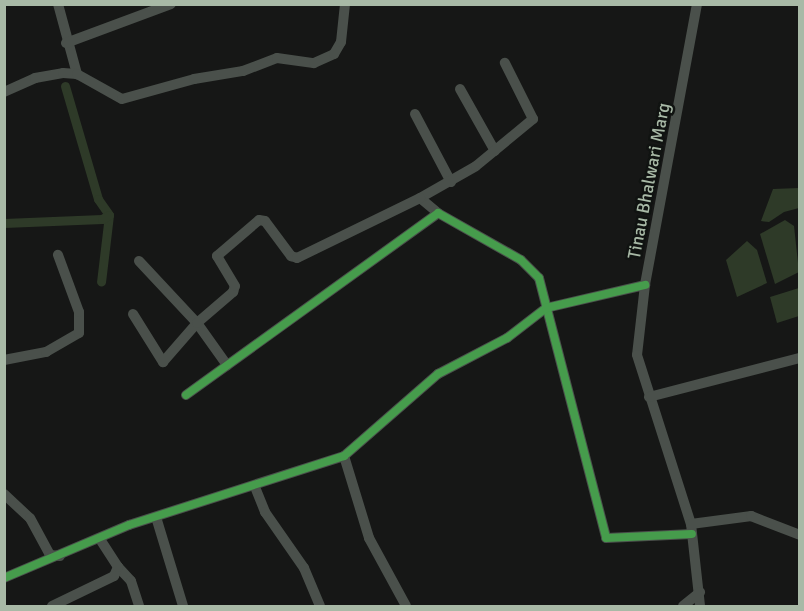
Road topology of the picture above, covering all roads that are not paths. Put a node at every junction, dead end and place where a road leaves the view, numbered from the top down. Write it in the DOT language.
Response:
graph roads {
  1 [pos="58,4"];
  2 [pos="171,4"];
  3 [pos="345,4"];
  4 [pos="697,4"];
  5 [pos="66,43"];
  6 [pos="505,63"];
  7 [pos="77,74"];
  8 [pos="460,89"];
  9 [pos="4,92"];
  10 [pos="415,114"];
  11 [pos="495,151"];
  12 [pos="451,182"];
  13 [pos="420,198"];
  14 [pos="438,213"];
  15 [pos="58,255"];
  16 [pos="139,261"];
  17 [pos="645,285"];
  18 [pos="546,308"];
  19 [pos="133,314"];
  20 [pos="197,323"];
  21 [pos="800,358"];
  22 [pos="4,360"];
  23 [pos="227,365"];
  24 [pos="186,395"];
  25 [pos="649,397"];
  26 [pos="344,456"];
  27 [pos="255,487"];
  28 [pos="4,494"];
  29 [pos="156,517"];
  30 [pos="692,529"];
  31 [pos="800,535"];
  32 [pos="100,538"];
  33 [pos="63,556"];
  34 [pos="118,567"];
  35 [pos="4,578"];
  36 [pos="700,592"];
  37 [pos="52,606"];
  38 [pos="139,606"];
  39 [pos="183,606"];
  40 [pos="320,606"];
  41 [pos="406,606"];
  42 [pos="683,606"];
  43 [pos="700,606"];
  1 -- 5 [label="street"];
  2 -- 5 [label="street"];
  3 -- 7 [label="street"];
  4 -- 17 [label="street, Tinau Bhalwari Marg"];
  5 -- 7 [label="street"];
  6 -- 11 [label="street"];
  7 -- 9 [label="street"];
  8 -- 11 [label="street"];
  10 -- 12 [label="street"];
  11 -- 12 [label="street"];
  12 -- 13 [label="street"];
  13 -- 14 [label="street"];
  13 -- 20 [label="street"];
  14 -- 18 [label="street"];
  14 -- 23 [label="street"];
  15 -- 22 [label="street"];
  16 -- 20 [label="street"];
  17 -- 18 [label="street"];
  17 -- 25 [label="street, Tinau Bhalwari Marg"];
  18 -- 26 [label="street"];
  18 -- 30 [label="street"];
  19 -- 20 [label="street"];
  20 -- 23 [label="street"];
  21 -- 25 [label="street"];
  23 -- 24 [label="street"];
  25 -- 30 [label="street, Tinau Bhalwari Marg"];
  26 -- 27 [label="street"];
  26 -- 41 [label="street"];
  27 -- 29 [label="street"];
  27 -- 40 [label="street"];
  28 -- 33 [label="street"];
  29 -- 32 [label="street"];
  29 -- 39 [label="street"];
  30 -- 31 [label="street"];
  30 -- 36 [label="street, Tinau Bhalwari Marg"];
  32 -- 33 [label="street"];
  32 -- 34 [label="street"];
  33 -- 35 [label="street"];
  34 -- 37 [label="street"];
  34 -- 38 [label="street"];
  36 -- 42 [label="street"];
  36 -- 43 [label="street, Tinau Bhalwari Marg"];
}
